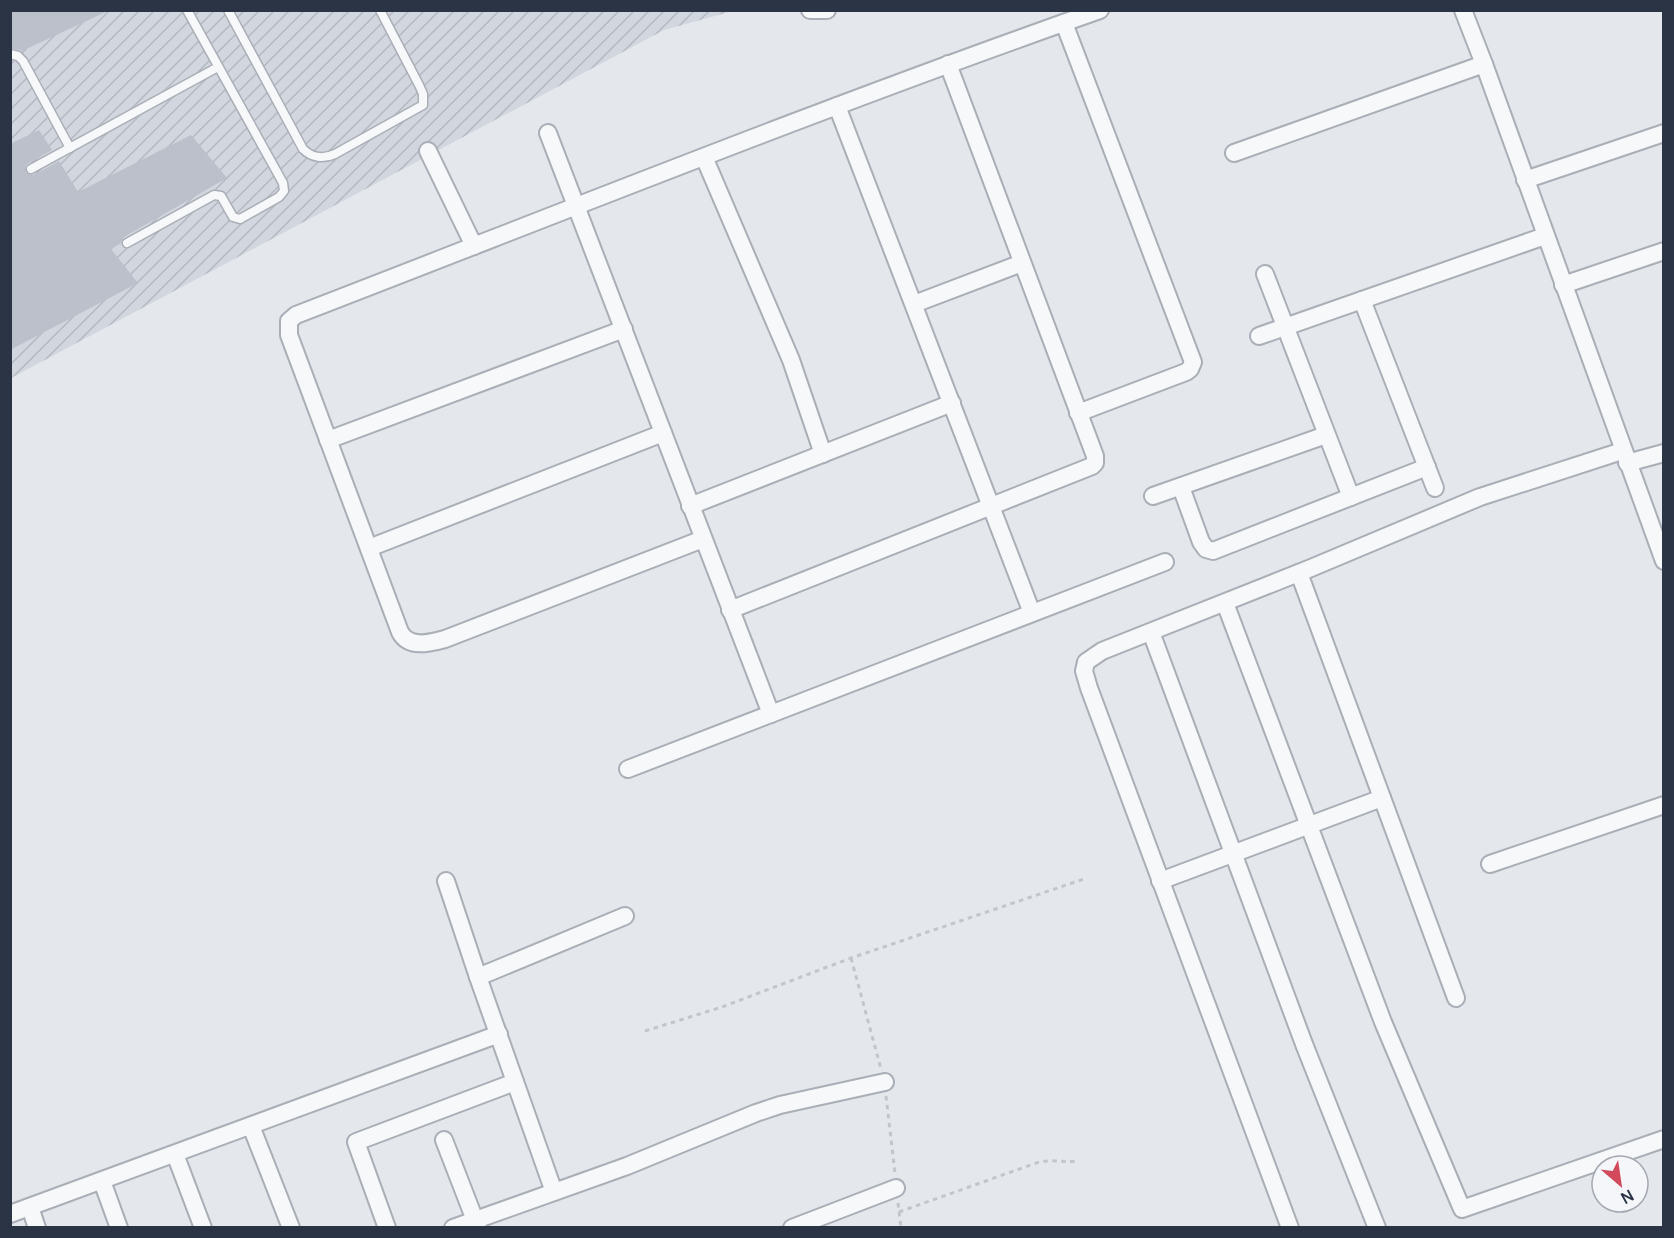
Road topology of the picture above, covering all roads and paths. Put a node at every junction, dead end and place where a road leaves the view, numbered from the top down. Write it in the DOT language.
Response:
graph roads {
  1 [pos="187,10"];
  2 [pos="228,10"];
  3 [pos="380,10"];
  4 [pos="810,10"];
  5 [pos="827,10"];
  6 [pos="1100,10"];
  7 [pos="1462,10"];
  8 [pos="1064,23"];
  9 [pos="10,54"];
  10 [pos="948,64"];
  11 [pos="1484,64"];
  12 [pos="218,67"];
  13 [pos="837,106"];
  14 [pos="548,133"];
  15 [pos="1664,133"];
  16 [pos="70,148"];
  17 [pos="428,151"];
  18 [pos="1234,153"];
  19 [pos="704,157"];
  20 [pos="31,169"];
  21 [pos="1525,180"];
  22 [pos="577,206"];
  23 [pos="1545,236"];
  24 [pos="127,243"];
  25 [pos="474,246"];
  26 [pos="1664,251"];
  27 [pos="1022,263"];
  28 [pos="1265,274"];
  29 [pos="1563,285"];
  30 [pos="1362,300"];
  31 [pos="914,304"];
  32 [pos="1285,327"];
  33 [pos="624,329"];
  34 [pos="1259,336"];
  35 [pos="952,404"];
  36 [pos="1078,413"];
  37 [pos="663,433"];
  38 [pos="1326,435"];
  39 [pos="328,440"];
  40 [pos="1664,453"];
  41 [pos="823,454"];
  42 [pos="1625,457"];
  43 [pos="1427,467"];
  44 [pos="1180,487"];
  45 [pos="1435,488"];
  46 [pos="1153,496"];
  47 [pos="1351,497"];
  48 [pos="690,506"];
  49 [pos="992,506"];
  50 [pos="703,540"];
  51 [pos="369,548"];
  52 [pos="1663,560"];
  53 [pos="1165,562"];
  54 [pos="1299,573"];
  55 [pos="1225,603"];
  56 [pos="730,610"];
  57 [pos="1032,613"];
  58 [pos="1151,632"];
  59 [pos="771,714"];
  60 [pos="628,769"];
  61 [pos="1382,798"];
  62 [pos="1664,805"];
  63 [pos="1309,825"];
  64 [pos="1234,854"];
  65 [pos="1490,864"];
  66 [pos="1084,879"];
  67 [pos="446,881"];
  68 [pos="1160,881"];
  69 [pos="625,916"];
  70 [pos="478,977"];
  71 [pos="1456,998"];
  72 [pos="645,1031"];
  73 [pos="498,1034"];
  74 [pos="515,1082"];
  75 [pos="885,1082"];
  76 [pos="251,1126"];
  77 [pos="1664,1139"];
  78 [pos="444,1140"];
  79 [pos="176,1154"];
  80 [pos="1077,1161"];
  81 [pos="102,1181"];
  82 [pos="896,1188"];
  83 [pos="554,1192"];
  84 [pos="30,1207"];
  85 [pos="899,1212"];
  86 [pos="10,1214"];
  87 [pos="476,1224"];
  88 [pos="38,1227"];
  89 [pos="119,1227"];
  90 [pos="203,1227"];
  91 [pos="291,1227"];
  92 [pos="387,1227"];
  93 [pos="453,1227"];
  94 [pos="792,1227"];
  95 [pos="1290,1227"];
  96 [pos="1377,1227"];
  1 -- 12 [label="lane"];
  2 -- 3 [label="lane"];
  4 -- 5 [label="street"];
  6 -- 8 [label="street"];
  7 -- 11 [label="street"];
  8 -- 10 [label="street"];
  8 -- 36 [label="street"];
  9 -- 16 [label="lane"];
  10 -- 13 [label="street"];
  10 -- 27 [label="street"];
  11 -- 18 [label="street"];
  11 -- 21 [label="street"];
  12 -- 16 [label="lane"];
  12 -- 24 [label="lane"];
  13 -- 19 [label="street"];
  13 -- 31 [label="street"];
  14 -- 22 [label="street"];
  15 -- 21 [label="street"];
  16 -- 20 [label="lane"];
  17 -- 25 [label="street"];
  19 -- 22 [label="street"];
  19 -- 41 [label="street"];
  21 -- 23 [label="street"];
  22 -- 25 [label="street"];
  22 -- 33 [label="street"];
  23 -- 29 [label="street"];
  23 -- 30 [label="street"];
  25 -- 39 [label="street"];
  26 -- 29 [label="street"];
  27 -- 31 [label="street"];
  27 -- 36 [label="street"];
  28 -- 32 [label="street"];
  29 -- 42 [label="street"];
  30 -- 32 [label="street"];
  30 -- 43 [label="street"];
  31 -- 35 [label="street"];
  32 -- 34 [label="street"];
  32 -- 38 [label="street"];
  33 -- 37 [label="street"];
  33 -- 39 [label="street"];
  35 -- 41 [label="street"];
  35 -- 49 [label="street"];
  36 -- 49 [label="street"];
  37 -- 48 [label="street"];
  37 -- 51 [label="street"];
  38 -- 44 [label="street"];
  38 -- 47 [label="street"];
  39 -- 51 [label="street"];
  40 -- 42 [label="street"];
  41 -- 48 [label="street"];
  42 -- 52 [label="street"];
  42 -- 54 [label="street"];
  43 -- 45 [label="street"];
  43 -- 47 [label="street"];
  44 -- 46 [label="street"];
  44 -- 47 [label="street"];
  48 -- 50 [label="street"];
  49 -- 56 [label="street"];
  49 -- 57 [label="street"];
  50 -- 51 [label="street"];
  50 -- 56 [label="street"];
  53 -- 57 [label="street"];
  54 -- 55 [label="street"];
  54 -- 61 [label="street"];
  55 -- 58 [label="street"];
  55 -- 63 [label="street"];
  56 -- 59 [label="street"];
  57 -- 59 [label="street"];
  58 -- 64 [label="street"];
  58 -- 68 [label="street"];
  59 -- 60 [label="street"];
  61 -- 63 [label="street"];
  61 -- 71 [label="street"];
  62 -- 65 [label="street"];
  63 -- 64 [label="street"];
  63 -- 77 [label="street"];
  64 -- 68 [label="street"];
  64 -- 96 [label="street"];
  66 -- 72 [label="path"];
  67 -- 70 [label="street"];
  68 -- 95 [label="street"];
  69 -- 70 [label="street"];
  70 -- 73 [label="street"];
  73 -- 74 [label="street"];
  73 -- 76 [label="street"];
  74 -- 83 [label="street"];
  74 -- 92 [label="street"];
  75 -- 83 [label="street"];
  76 -- 79 [label="street"];
  76 -- 91 [label="street"];
  78 -- 87 [label="street"];
  79 -- 81 [label="street"];
  79 -- 90 [label="street"];
  80 -- 85 [label="path"];
  81 -- 84 [label="street"];
  81 -- 89 [label="street"];
  82 -- 94 [label="street"];
  83 -- 87 [label="street"];
  84 -- 86 [label="street"];
  84 -- 88 [label="street"];
  87 -- 93 [label="street"];
}
